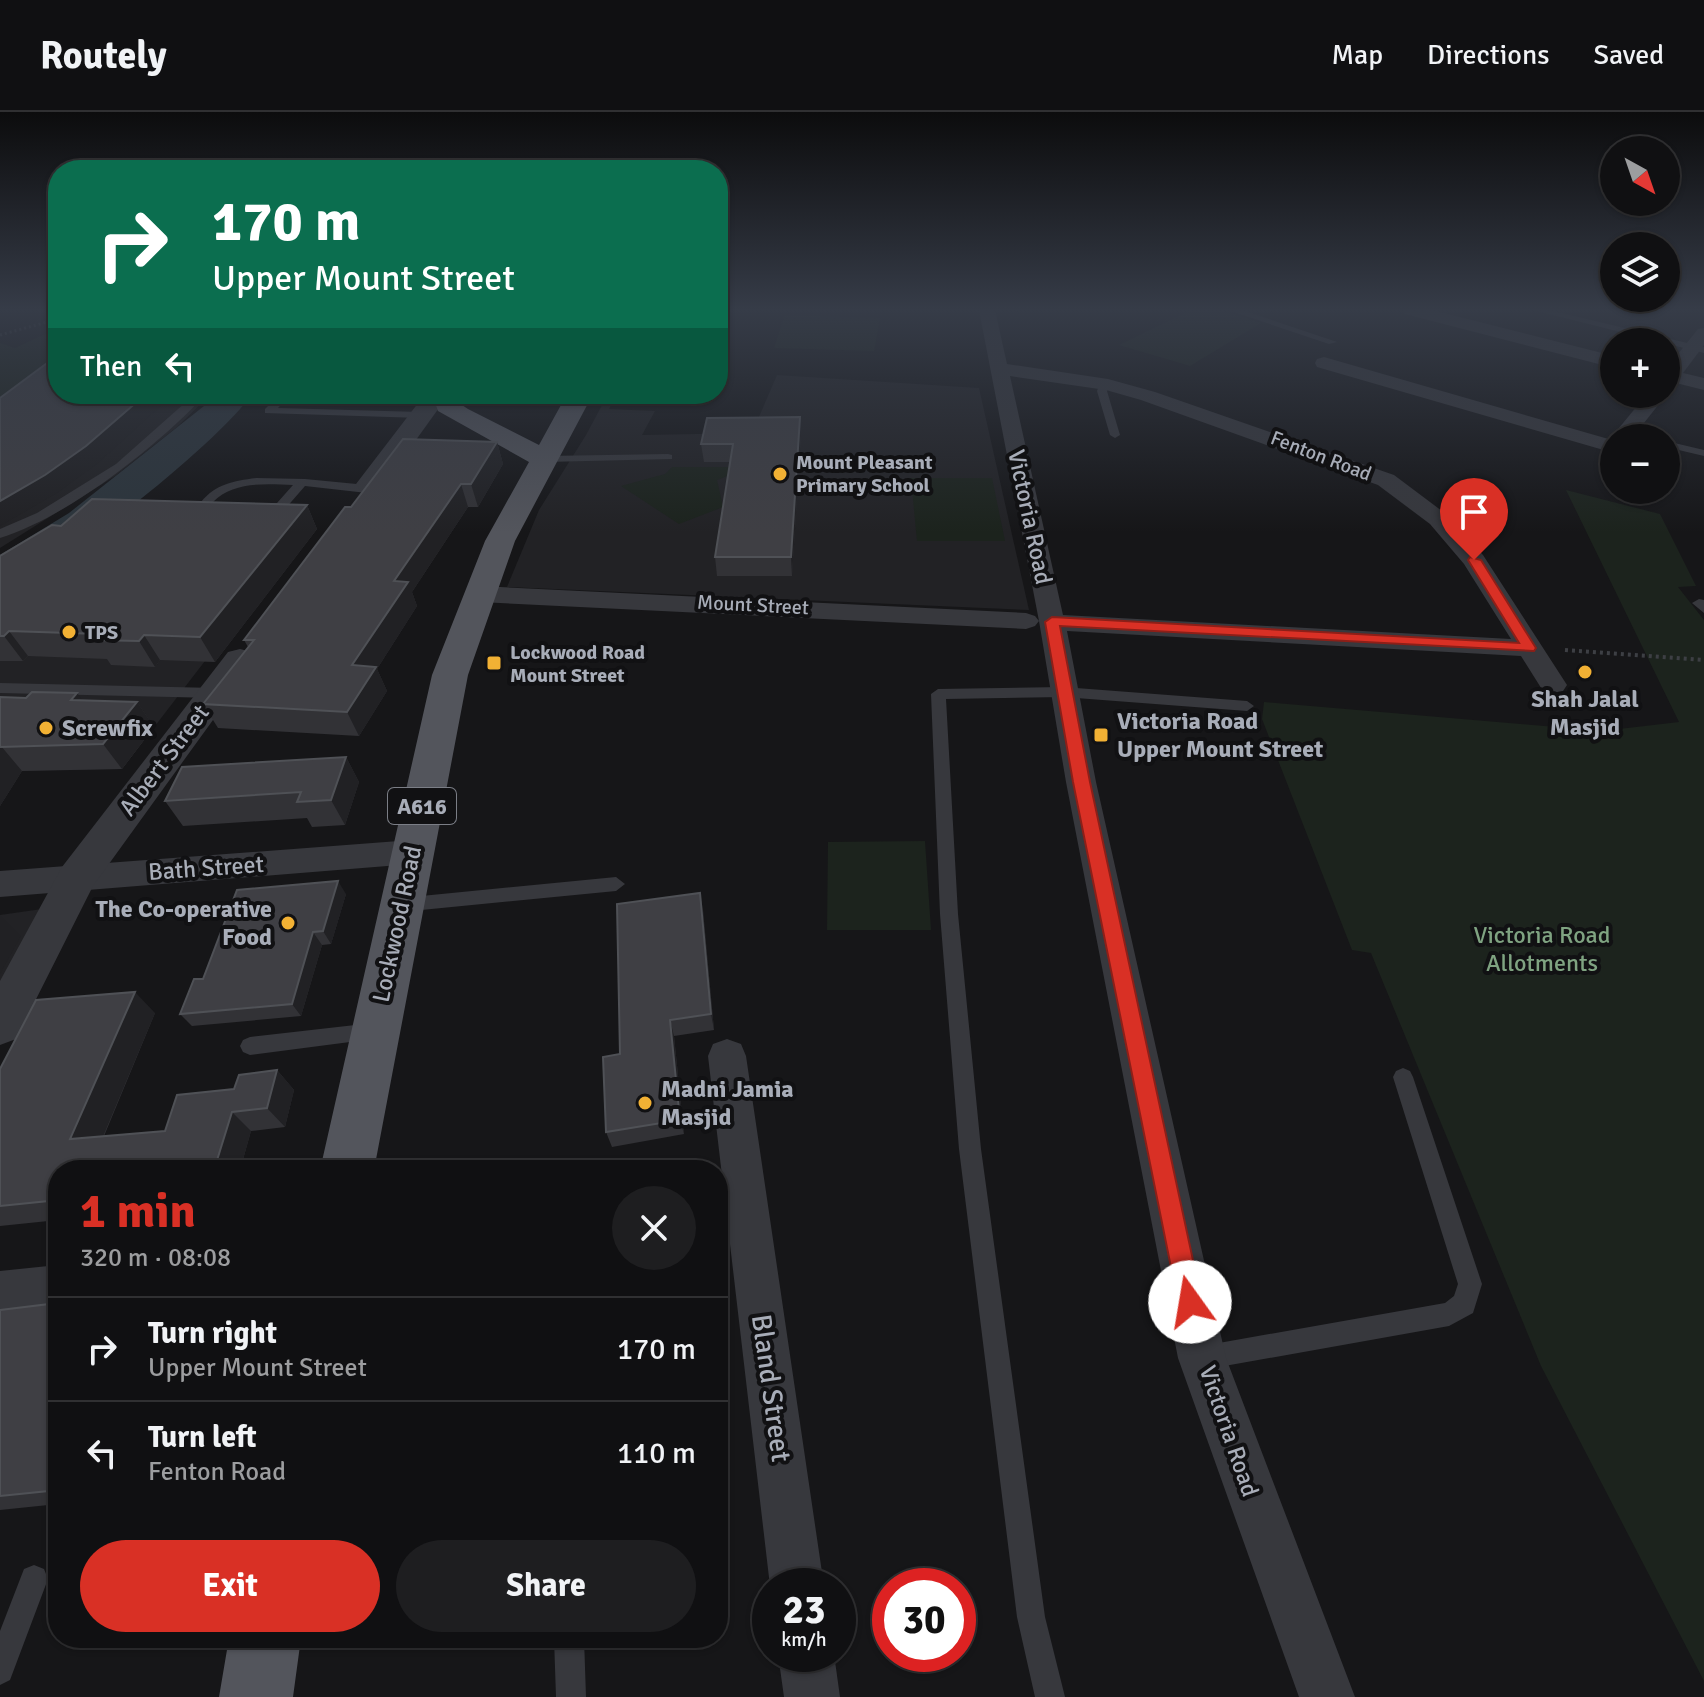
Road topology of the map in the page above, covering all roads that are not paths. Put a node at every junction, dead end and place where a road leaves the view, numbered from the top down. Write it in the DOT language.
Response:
graph roads {
  1 [pos="1000,384"];
  2 [pos="1097,384"];
  3 [pos="1400,384"];
  4 [pos="1104,385"];
  5 [pos="190,404"];
  6 [pos="276,404"];
  7 [pos="384,404"];
  8 [pos="433,404"];
  9 [pos="442,404"];
  10 [pos="575,404"];
  11 [pos="1646,408"];
  12 [pos="1634,424"];
  13 [pos="1115,435"];
  14 [pos="1600,439"];
  15 [pos="1680,447"];
  16 [pos="1704,453"];
  17 [pos="668,457"];
  18 [pos="545,459"];
  19 [pos="300,484"];
  20 [pos="357,502"];
  21 [pos="238,510"];
  22 [pos="252,510"];
  23 [pos="0,534"];
  24 [pos="480,594"];
  25 [pos="1039,621"];
  26 [pos="262,629"];
  27 [pos="1529,648"];
  28 [pos="1553,685"];
  29 [pos="0,688"];
  30 [pos="1063,692"];
  31 [pos="215,693"];
  32 [pos="1247,706"];
  33 [pos="412,852"];
  34 [pos="77,878"];
  35 [pos="0,884"];
  36 [pos="616,884"];
  37 [pos="401,905"];
  38 [pos="0,1025"];
  39 [pos="375,1030"];
  40 [pos="250,1046"];
  41 [pos="727,1056"];
  42 [pos="1403,1077"];
  43 [pos="349,1160"];
  44 [pos="731,1194"];
  45 [pos="48,1288"];
  46 [pos="0,1294"];
  47 [pos="1202,1358"];
  48 [pos="794,1568"];
  49 [pos="34,1579"];
  50 [pos="263,1648"];
  51 [pos="569,1648"];
  52 [pos="0,1670"];
  53 [pos="809,1672"];
  54 [pos="256,1697"];
  55 [pos="571,1697"];
  56 [pos="812,1697"];
  57 [pos="1050,1697"];
  58 [pos="1327,1697"];
  1 -- 25 [label="street, Victoria Road"];
  2 -- 4 [label="street, Fenton Road"];
  3 -- 14 [label="street"];
  4 -- 13 [label="lane"];
  4 -- 27 [label="street, Fenton Road"];
  5 -- 23 [label="lane"];
  6 -- 7 [label="lane"];
  8 -- 20 [label="street"];
  9 -- 18 [label="main road"];
  10 -- 18 [label="main road, Lockwood Road / A616"];
  11 -- 12 [label="street"];
  15 -- 16 [label="lane"];
  17 -- 18 [label="lane"];
  18 -- 24 [label="main road, Lockwood Road / A616"];
  19 -- 20 [label="lane"];
  19 -- 21 [label="lane"];
  19 -- 22 [label="lane"];
  24 -- 25 [label="street, Mount Street"];
  24 -- 33 [label="main road, Lockwood Road / A616"];
  25 -- 27 [label="street, Mount Street"];
  25 -- 30 [label="street, Victoria Road"];
  26 -- 31 [label="street, Albert Street"];
  27 -- 28 [label="street, Fenton Road"];
  29 -- 31 [label="lane"];
  30 -- 32 [label="lane"];
  30 -- 47 [label="street, Victoria Road"];
  30 -- 57 [label="lane"];
  31 -- 34 [label="street, Albert Street"];
  33 -- 34 [label="street, Bath Street"];
  33 -- 37 [label="main road, Lockwood Road / A616"];
  34 -- 35 [label="street, Bath Street"];
  34 -- 38 [label="street, Albert Street"];
  36 -- 37 [label="lane"];
  37 -- 39 [label="main road, Lockwood Road / A616"];
  39 -- 40 [label="lane"];
  39 -- 43 [label="main road, Lockwood Road / A616"];
  41 -- 44 [label="street, Bland Street"];
  42 -- 47 [label="lane"];
  44 -- 48 [label="street, Bland Street"];
  45 -- 46 [label="street"];
  47 -- 58 [label="street, Victoria Road"];
  49 -- 52 [label="lane"];
  50 -- 54 [label="main road"];
  51 -- 55 [label="lane"];
  53 -- 56 [label="street"];
}
